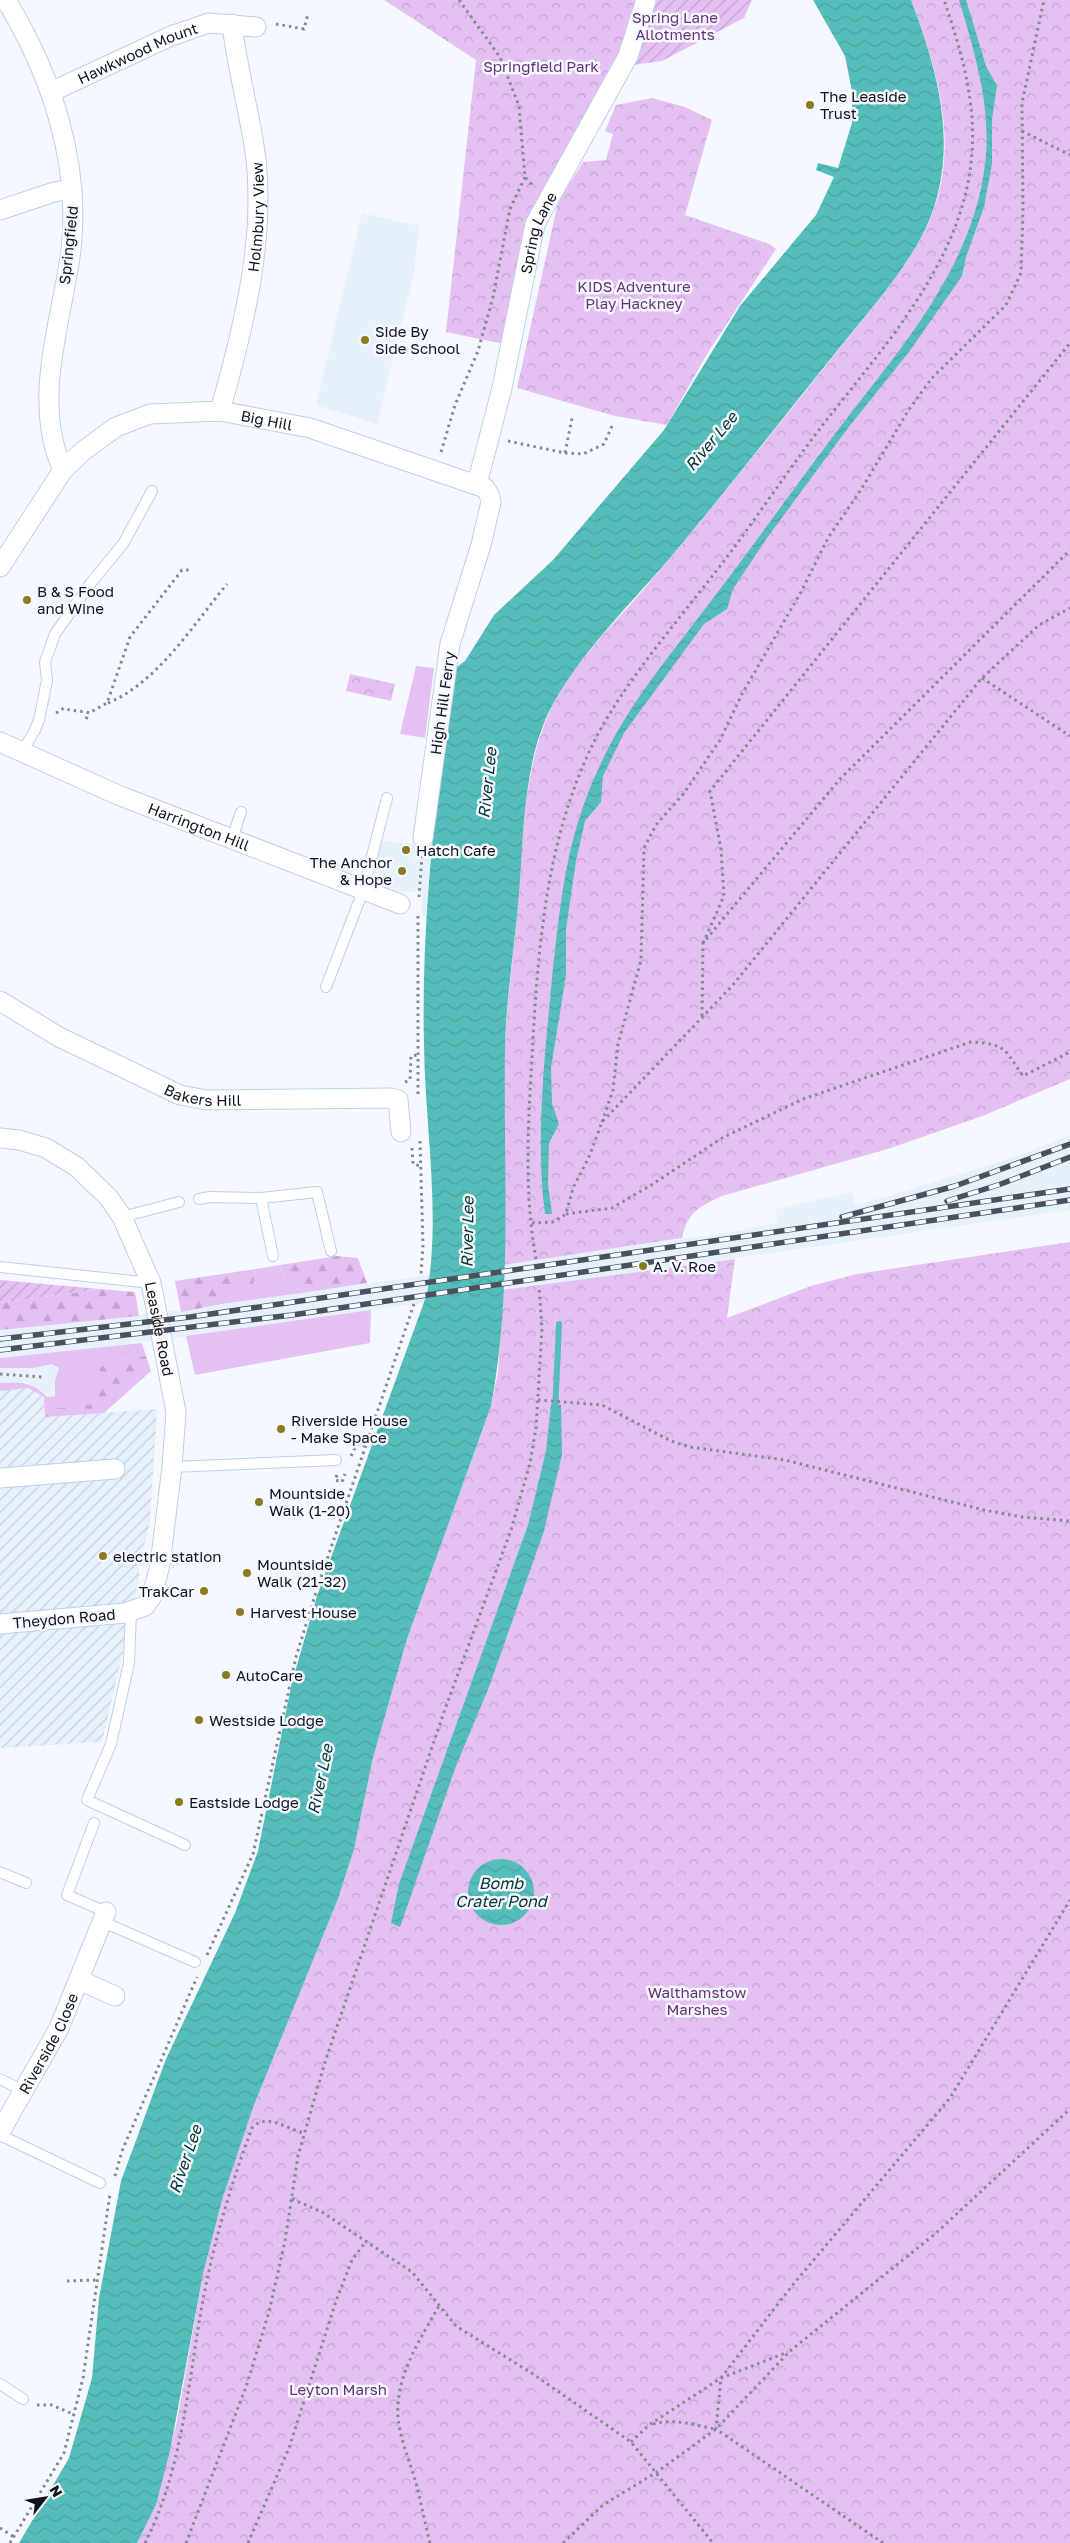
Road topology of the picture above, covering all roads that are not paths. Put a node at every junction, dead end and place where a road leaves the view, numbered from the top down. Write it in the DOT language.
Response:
graph roads {
  1 [pos="6,0"];
  2 [pos="646,0"];
  3 [pos="232,24"];
  4 [pos="256,27"];
  5 [pos="51,92"];
  6 [pos="72,189"];
  7 [pos="0,210"];
  8 [pos="220,411"];
  9 [pos="63,470"];
  10 [pos="477,484"];
  11 [pos="152,490"];
  12 [pos="6,541"];
  13 [pos="0,567"];
  14 [pos="0,742"];
  15 [pos="22,752"];
  16 [pos="386,798"];
  17 [pos="241,812"];
  18 [pos="423,838"];
  19 [pos="232,839"];
  20 [pos="363,891"];
  21 [pos="400,904"];
  22 [pos="326,987"];
  23 [pos="0,1001"];
  24 [pos="401,1132"];
  25 [pos="0,1138"];
  26 [pos="261,1198"];
  27 [pos="199,1199"];
  28 [pos="179,1202"];
  29 [pos="122,1218"];
  30 [pos="331,1251"];
  31 [pos="273,1256"];
  32 [pos="0,1267"];
  33 [pos="151,1283"];
  34 [pos="336,1460"];
  35 [pos="172,1467"];
  36 [pos="115,1469"];
  37 [pos="0,1478"];
  38 [pos="152,1596"];
  39 [pos="131,1611"];
  40 [pos="0,1624"];
  41 [pos="94,1824"];
  42 [pos="185,1844"];
  43 [pos="0,1872"];
  44 [pos="26,1883"];
  45 [pos="104,1917"];
  46 [pos="195,1962"];
  47 [pos="79,1980"];
  48 [pos="115,1996"];
  49 [pos="0,2079"];
  50 [pos="24,2091"];
  51 [pos="0,2133"];
  52 [pos="100,2183"];
  53 [pos="0,2384"];
  54 [pos="23,2399"];
  1 -- 5 [label="street, Springfield"];
  2 -- 10 [label="street, Spring Lane"];
  3 -- 4 [label="street, Hawkwood Mount"];
  3 -- 5 [label="street, Hawkwood Mount"];
  3 -- 8 [label="street, Holmbury View"];
  5 -- 6 [label="street, Springfield"];
  6 -- 7 [label="street"];
  6 -- 9 [label="street, Springfield"];
  8 -- 9 [label="street, Big Hill"];
  8 -- 10 [label="street, Big Hill"];
  9 -- 12 [label="street, Big Hill"];
  10 -- 18 [label="street, High Hill Ferry"];
  11 -- 15 [label="lane"];
  12 -- 13 [label="street, Big Hill"];
  14 -- 15 [label="street, Harrington Hill"];
  15 -- 19 [label="street, Harrington Hill"];
  16 -- 20 [label="lane"];
  17 -- 19 [label="lane"];
  19 -- 20 [label="street, Harrington Hill"];
  20 -- 21 [label="street, Harrington Hill"];
  20 -- 22 [label="lane"];
  23 -- 24 [label="street, Bakers Hill"];
  25 -- 29 [label="street, Leaside Road"];
  26 -- 27 [label="lane"];
  26 -- 30 [label="lane"];
  26 -- 31 [label="lane"];
  28 -- 29 [label="lane"];
  29 -- 33 [label="street, Leaside Road"];
  32 -- 33 [label="lane"];
  33 -- 35 [label="street, Leaside Road"];
  34 -- 35 [label="lane"];
  35 -- 38 [label="street, Leaside Road"];
  36 -- 37 [label="street"];
  38 -- 39 [label="street, Theydon Road"];
  39 -- 40 [label="street, Theydon Road"];
  39 -- 42 [label="lane"];
  41 -- 45 [label="lane"];
  43 -- 44 [label="lane"];
  45 -- 46 [label="lane"];
  45 -- 47 [label="street, Riverside Close"];
  47 -- 48 [label="street, Riverside Close"];
  47 -- 50 [label="street, Riverside Close"];
  49 -- 50 [label="lane"];
  50 -- 51 [label="street, Riverside Close"];
  51 -- 52 [label="lane"];
  53 -- 54 [label="lane"];
}
